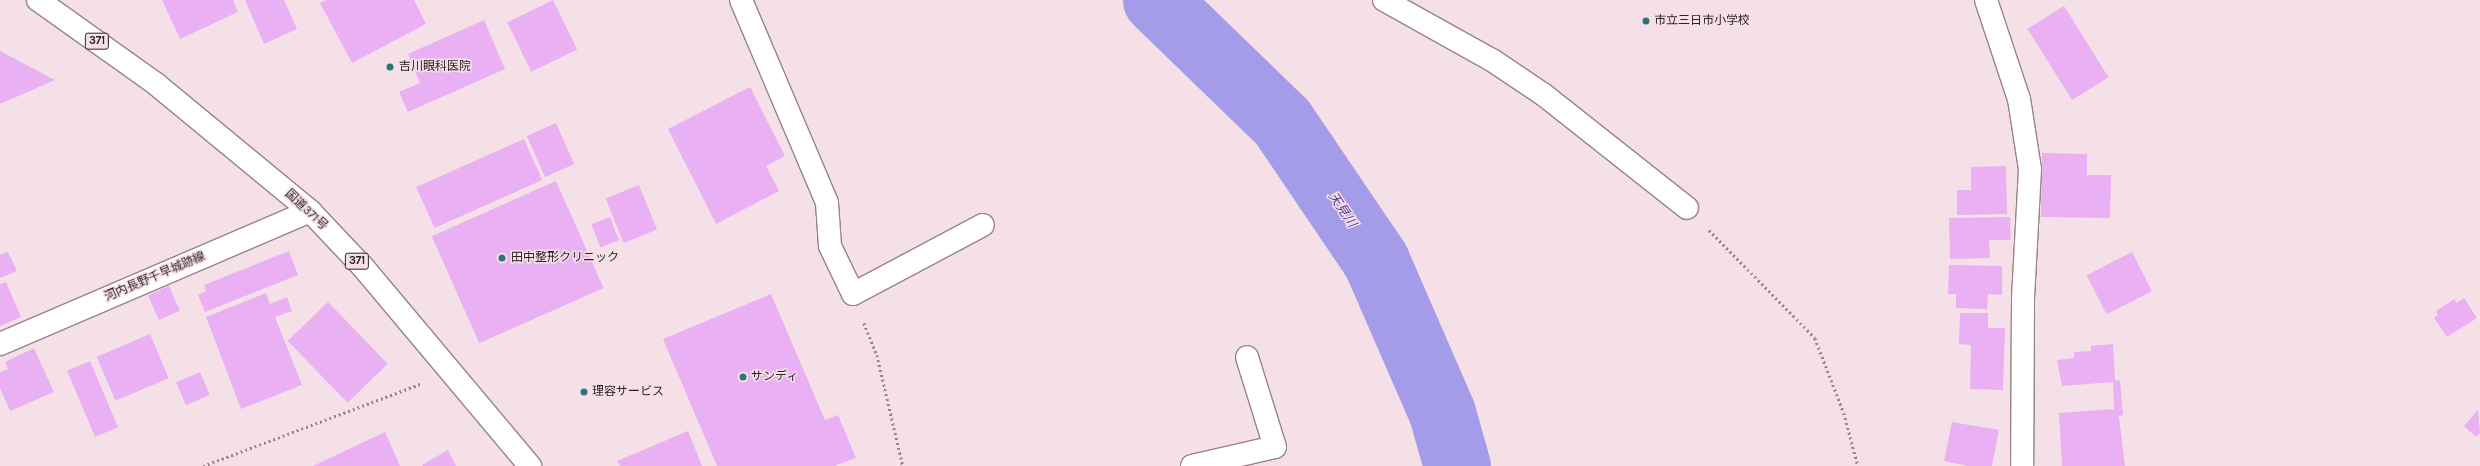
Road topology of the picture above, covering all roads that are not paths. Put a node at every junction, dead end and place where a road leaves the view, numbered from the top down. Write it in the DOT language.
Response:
graph roads {
  1 [pos="38,0"];
  2 [pos="741,0"];
  3 [pos="1384,0"];
  4 [pos="1986,0"];
  5 [pos="1688,208"];
  6 [pos="310,211"];
  7 [pos="984,225"];
  8 [pos="0,344"];
  9 [pos="1247,357"];
  10 [pos="530,466"];
  11 [pos="1192,466"];
  12 [pos="2022,466"];
  1 -- 6 [label="main road, 国道371号 / 371"];
  2 -- 7 [label="main road"];
  3 -- 5 [label="main road"];
  4 -- 12 [label="main road"];
  6 -- 8 [label="main road, 河内長野千早城跡線"];
  6 -- 10 [label="main road, 国道371号 / 371"];
  9 -- 11 [label="main road"];
}
